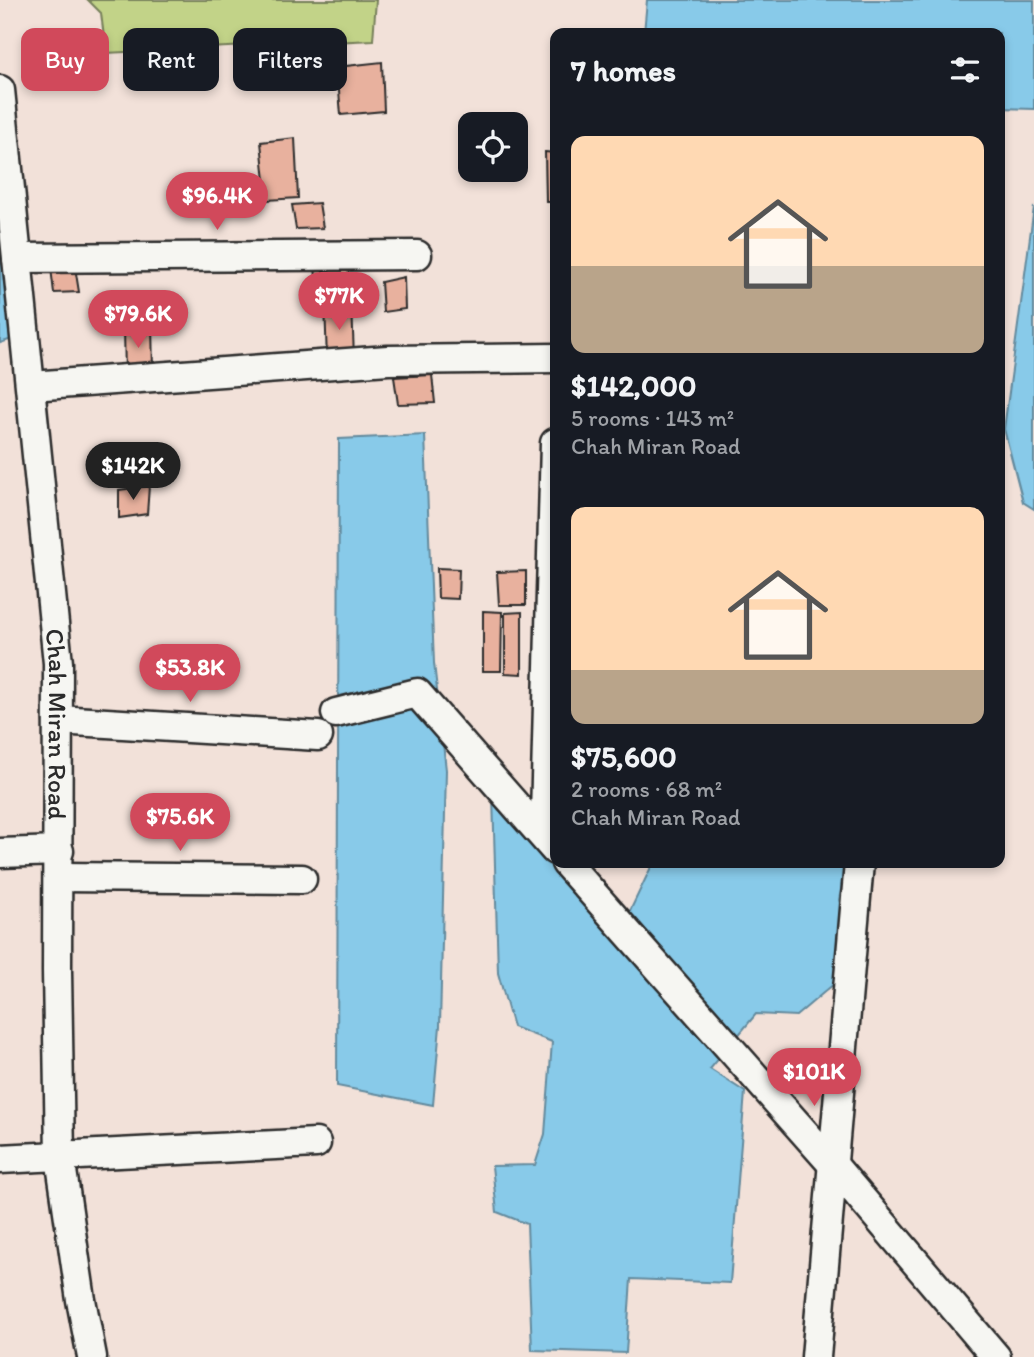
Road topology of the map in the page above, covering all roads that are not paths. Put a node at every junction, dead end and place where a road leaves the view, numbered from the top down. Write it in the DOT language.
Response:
graph roads {
  1 [pos="0,90"];
  2 [pos="417,256"];
  3 [pos="17,258"];
  4 [pos="550,358"];
  5 [pos="31,386"];
  6 [pos="550,630"];
  7 [pos="336,713"];
  8 [pos="58,720"];
  9 [pos="318,736"];
  10 [pos="545,816"];
  11 [pos="550,844"];
  12 [pos="0,853"];
  13 [pos="59,864"];
  14 [pos="570,868"];
  15 [pos="859,868"];
  16 [pos="302,879"];
  17 [pos="316,1143"];
  18 [pos="60,1157"];
  19 [pos="0,1159"];
  20 [pos="834,1166"];
  21 [pos="92,1357"];
  22 [pos="816,1357"];
  23 [pos="996,1357"];
  1 -- 3 [label="street, Chah Miran Road"];
  2 -- 3 [label="street"];
  3 -- 5 [label="street, Chah Miran Road"];
  4 -- 5 [label="street"];
  5 -- 8 [label="street, Chah Miran Road"];
  6 -- 10 [label="street"];
  7 -- 11 [label="street"];
  8 -- 9 [label="street"];
  8 -- 13 [label="street, Chah Miran Road"];
  12 -- 13 [label="street"];
  13 -- 16 [label="street"];
  13 -- 18 [label="street, Chah Miran Road"];
  14 -- 20 [label="street"];
  15 -- 20 [label="street"];
  17 -- 18 [label="street"];
  18 -- 19 [label="street"];
  18 -- 21 [label="street, Chah Miran Road"];
  20 -- 22 [label="street"];
  20 -- 23 [label="street"];
}
